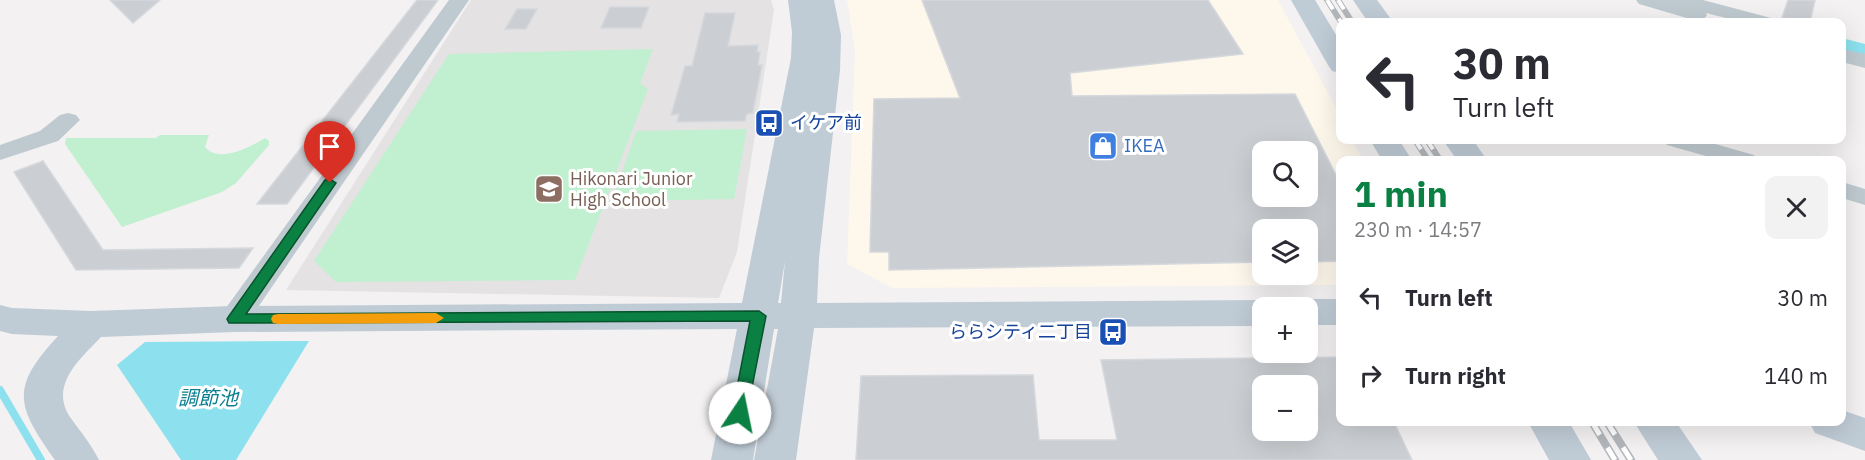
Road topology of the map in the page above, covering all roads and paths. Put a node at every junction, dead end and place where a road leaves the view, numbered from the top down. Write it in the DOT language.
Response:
graph roads {
  1 [pos="459,0"];
  2 [pos="800,0"];
  3 [pos="822,0"];
  4 [pos="1303,0"];
  5 [pos="1365,0"];
  6 [pos="1646,0"];
  7 [pos="1680,0"];
  8 [pos="1377,18"];
  9 [pos="1710,18"];
  10 [pos="1749,18"];
  11 [pos="1846,44"];
  12 [pos="1865,49"];
  13 [pos="1336,56"];
  14 [pos="1846,56"];
  15 [pos="1865,61"];
  16 [pos="68,120"];
  17 [pos="1690,144"];
  18 [pos="0,153"];
  19 [pos="1731,156"];
  20 [pos="1846,191"];
  21 [pos="1865,197"];
  22 [pos="1318,312"];
  23 [pos="1336,312"];
  24 [pos="1252,313"];
  25 [pos="759,316"];
  26 [pos="798,316"];
  27 [pos="0,318"];
  28 [pos="234,319"];
  29 [pos="91,324"];
  30 [pos="1550,426"];
  31 [pos="1657,426"];
  32 [pos="1840,426"];
  33 [pos="1865,435"];
  34 [pos="78,460"];
  35 [pos="732,460"];
  36 [pos="775,460"];
  37 [pos="1570,460"];
  38 [pos="1681,460"];
  1 -- 28 [label="street"];
  2 -- 25 [label="street"];
  3 -- 26 [label="street"];
  4 -- 13 [label="street"];
  5 -- 8 [label="street"];
  6 -- 9 [label="street"];
  7 -- 10 [label="street"];
  11 -- 12 [label="street"];
  14 -- 15 [label="street"];
  16 -- 18 [label="street"];
  17 -- 19 [label="street"];
  20 -- 21 [label="street"];
  22 -- 23 [label="street"];
  24 -- 26 [label="street"];
  25 -- 26 [label="street"];
  25 -- 28 [label="street"];
  25 -- 35 [label="street"];
  26 -- 36 [label="street"];
  27 -- 29 [label="street"];
  28 -- 29 [label="street"];
  29 -- 34 [label="street"];
  30 -- 37 [label="street"];
  31 -- 38 [label="street"];
  32 -- 33 [label="street"];
}
